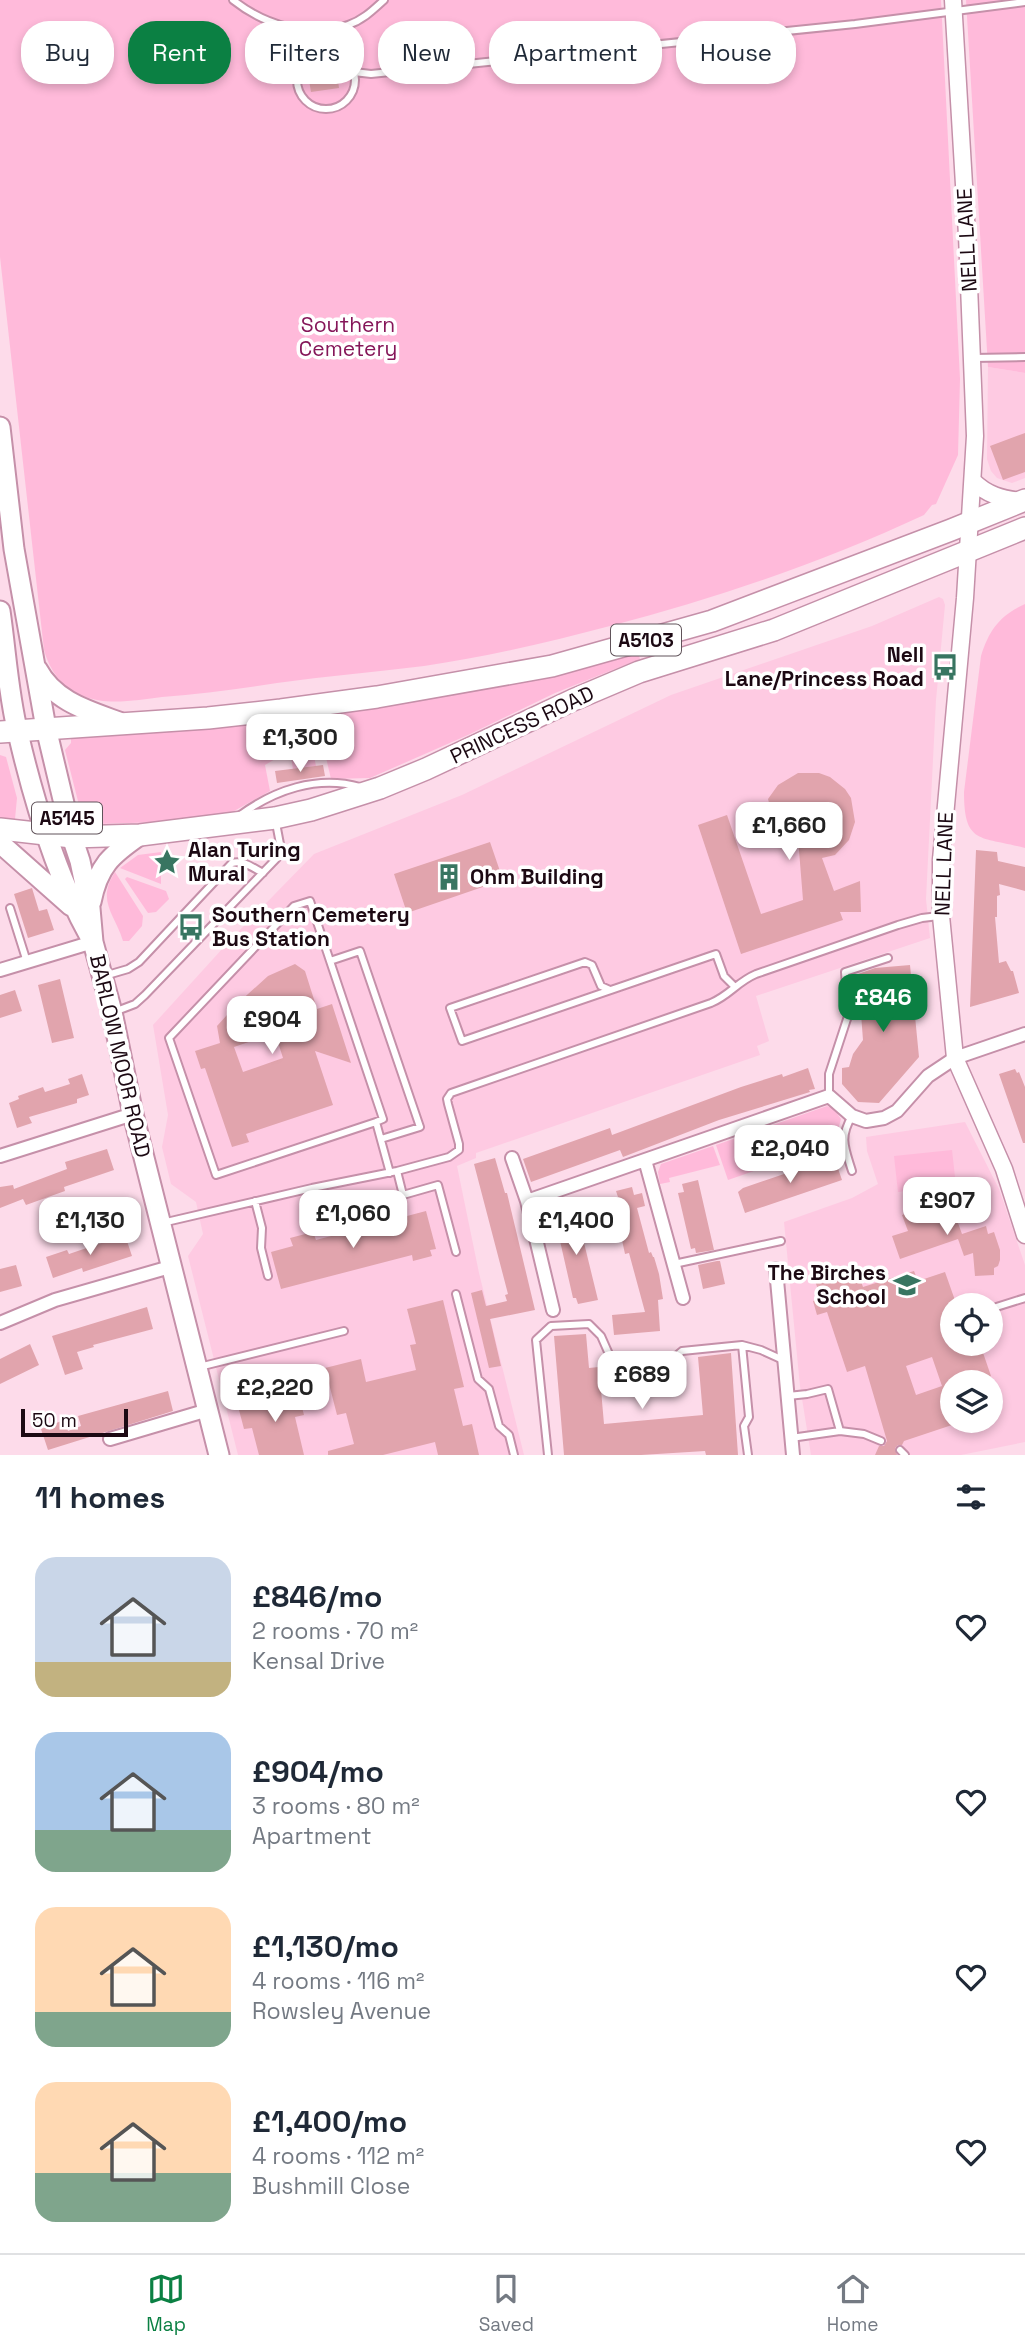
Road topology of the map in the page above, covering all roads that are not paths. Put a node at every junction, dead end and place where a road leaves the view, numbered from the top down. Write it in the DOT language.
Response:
graph roads {
  1 [pos="233,0"];
  2 [pos="384,0"];
  3 [pos="973,0"];
  4 [pos="1025,2"];
  5 [pos="954,6"];
  6 [pos="974,8"];
  7 [pos="267,21"];
  8 [pos="356,21"];
  9 [pos="364,73"];
  10 [pos="299,84"];
  11 [pos="354,84"];
  12 [pos="973,358"];
  13 [pos="1025,358"];
  14 [pos="0,427"];
  15 [pos="973,481"];
  16 [pos="1023,501"];
  17 [pos="970,523"];
  18 [pos="1025,528"];
  19 [pos="15,549"];
  20 [pos="969,550"];
  21 [pos="0,564"];
  22 [pos="0,611"];
  23 [pos="31,651"];
  24 [pos="119,722"];
  25 [pos="46,728"];
  26 [pos="9,731"];
  27 [pos="372,791"];
  28 [pos="275,818"];
  29 [pos="226,825"];
  30 [pos="0,829"];
  31 [pos="47,834"];
  32 [pos="140,835"];
  33 [pos="72,837"];
  34 [pos="0,843"];
  35 [pos="263,873"];
  36 [pos="10,908"];
  37 [pos="82,908"];
  38 [pos="941,916"];
  39 [pos="93,942"];
  40 [pos="888,958"];
  41 [pos="330,961"];
  42 [pos="27,962"];
  43 [pos="0,970"];
  44 [pos="102,977"];
  45 [pos="735,986"];
  46 [pos="610,990"];
  47 [pos="112,1012"];
  48 [pos="1025,1034"];
  49 [pos="956,1059"];
  50 [pos="829,1096"];
  51 [pos="133,1114"];
  52 [pos="852,1116"];
  53 [pos="376,1122"];
  54 [pos="381,1139"];
  55 [pos="0,1156"];
  56 [pos="512,1158"];
  57 [pos="645,1160"];
  58 [pos="852,1171"];
  59 [pos="393,1172"];
  60 [pos="403,1195"];
  61 [pos="527,1200"];
  62 [pos="255,1201"];
  63 [pos="323,1216"];
  64 [pos="160,1224"];
  65 [pos="1025,1235"];
  66 [pos="781,1241"];
  67 [pos="456,1252"];
  68 [pos="674,1264"];
  69 [pos="170,1267"];
  70 [pos="776,1269"];
  71 [pos="268,1276"];
  72 [pos="456,1294"];
  73 [pos="683,1298"];
  74 [pos="1025,1298"];
  75 [pos="1003,1305"];
  76 [pos="553,1310"];
  77 [pos="0,1323"];
  78 [pos="344,1331"];
  79 [pos="741,1345"];
  80 [pos="785,1361"];
  81 [pos="197,1367"];
  82 [pos="788,1396"];
  83 [pos="208,1410"];
  84 [pos="840,1431"];
  85 [pos="792,1438"];
  86 [pos="110,1439"];
  87 [pos="881,1441"];
  88 [pos="219,1455"];
  89 [pos="514,1455"];
  90 [pos="548,1455"];
  91 [pos="748,1455"];
  92 [pos="793,1455"];
  1 -- 7 [label="lane"];
  2 -- 8 [label="lane"];
  3 -- 6 [label="lane"];
  4 -- 6 [label="lane"];
  5 -- 6 [label="lane"];
  5 -- 9 [label="lane"];
  5 -- 12 [label="street, NELL LANE"];
  10 -- 11 [label="lane"];
  12 -- 13 [label="lane"];
  12 -- 15 [label="street, NELL LANE"];
  14 -- 19 [label="main road, BARLOW MOOR ROAD / A5145"];
  15 -- 16 [label="street"];
  15 -- 17 [label="street, NELL LANE"];
  16 -- 17 [label="highway, PRINCESS ROAD / A5103"];
  17 -- 20 [label="street, NELL LANE"];
  17 -- 24 [label="highway, PRINCESS ROAD / A5103"];
  18 -- 20 [label="highway, PRINCESS ROAD / A5103"];
  19 -- 21 [label="main road"];
  19 -- 23 [label="main road, BARLOW MOOR ROAD / A5145"];
  20 -- 27 [label="highway, PRINCESS ROAD / A5103"];
  20 -- 38 [label="street, NELL LANE"];
  22 -- 26 [label="main road, BARLOW MOOR ROAD / A5145"];
  23 -- 24 [label="main road, A5145"];
  23 -- 25 [label="main road, BARLOW MOOR ROAD / A5145"];
  24 -- 25 [label="highway, PRINCESS ROAD / A5103"];
  25 -- 26 [label="highway, PRINCESS ROAD / A5103"];
  25 -- 33 [label="main road, BARLOW MOOR ROAD / A5145"];
  26 -- 31 [label="main road, BARLOW MOOR ROAD / A5145"];
  27 -- 28 [label="highway, PRINCESS ROAD / A5103"];
  27 -- 29 [label="lane"];
  28 -- 29 [label="highway, PRINCESS ROAD / A5103"];
  28 -- 35 [label="lane"];
  29 -- 32 [label="highway, PRINCESS ROAD / A5103"];
  30 -- 31 [label="highway, PRINCESS ROAD / A5103"];
  31 -- 33 [label="highway, PRINCESS ROAD / A5103"];
  31 -- 37 [label="main road, BARLOW MOOR ROAD / A5145"];
  32 -- 33 [label="highway, PRINCESS ROAD / A5103"];
  32 -- 37 [label="main road, A5145"];
  33 -- 37 [label="main road, BARLOW MOOR ROAD / A5145"];
  34 -- 37 [label="main road, A5145"];
  35 -- 44 [label="lane"];
  35 -- 47 [label="lane"];
  36 -- 42 [label="lane"];
  37 -- 39 [label="main road, BARLOW MOOR ROAD / A5145"];
  38 -- 45 [label="lane"];
  38 -- 49 [label="street, NELL LANE"];
  39 -- 42 [label="street"];
  39 -- 44 [label="main road, BARLOW MOOR ROAD / A5145"];
  40 -- 50 [label="lane"];
  41 -- 53 [label="lane"];
  41 -- 53 [label="lane"];
  41 -- 54 [label="lane"];
  42 -- 43 [label="street"];
  44 -- 47 [label="main road, BARLOW MOOR ROAD / A5145"];
  45 -- 46 [label="lane"];
  45 -- 59 [label="lane"];
  46 -- 46 [label="lane"];
  47 -- 51 [label="main road, BARLOW MOOR ROAD / A5145"];
  48 -- 49 [label="street"];
  49 -- 52 [label="street"];
  49 -- 65 [label="street, NELL LANE"];
  50 -- 52 [label="street"];
  50 -- 57 [label="street"];
  51 -- 55 [label="street"];
  51 -- 64 [label="main road, BARLOW MOOR ROAD / A5145"];
  52 -- 58 [label="lane"];
  53 -- 54 [label="lane"];
  54 -- 59 [label="lane"];
  56 -- 61 [label="street"];
  57 -- 61 [label="street"];
  57 -- 68 [label="street"];
  59 -- 60 [label="lane"];
  59 -- 62 [label="lane"];
  60 -- 63 [label="lane"];
  60 -- 67 [label="lane"];
  61 -- 76 [label="street"];
  62 -- 64 [label="lane"];
  62 -- 71 [label="lane"];
  64 -- 69 [label="main road, BARLOW MOOR ROAD / A5145"];
  66 -- 68 [label="lane"];
  68 -- 73 [label="street"];
  69 -- 77 [label="street"];
  69 -- 81 [label="main road, BARLOW MOOR ROAD / A5145"];
  70 -- 80 [label="street"];
  72 -- 89 [label="lane"];
  74 -- 75 [label="lane"];
  78 -- 81 [label="lane"];
  79 -- 80 [label="lane"];
  79 -- 90 [label="lane"];
  79 -- 91 [label="lane"];
  80 -- 82 [label="street"];
  81 -- 83 [label="main road, BARLOW MOOR ROAD / A5145"];
  82 -- 84 [label="lane"];
  82 -- 85 [label="street"];
  83 -- 86 [label="street"];
  83 -- 88 [label="main road, BARLOW MOOR ROAD / A5145"];
  84 -- 85 [label="lane"];
  84 -- 87 [label="lane"];
  85 -- 92 [label="street"];
}
